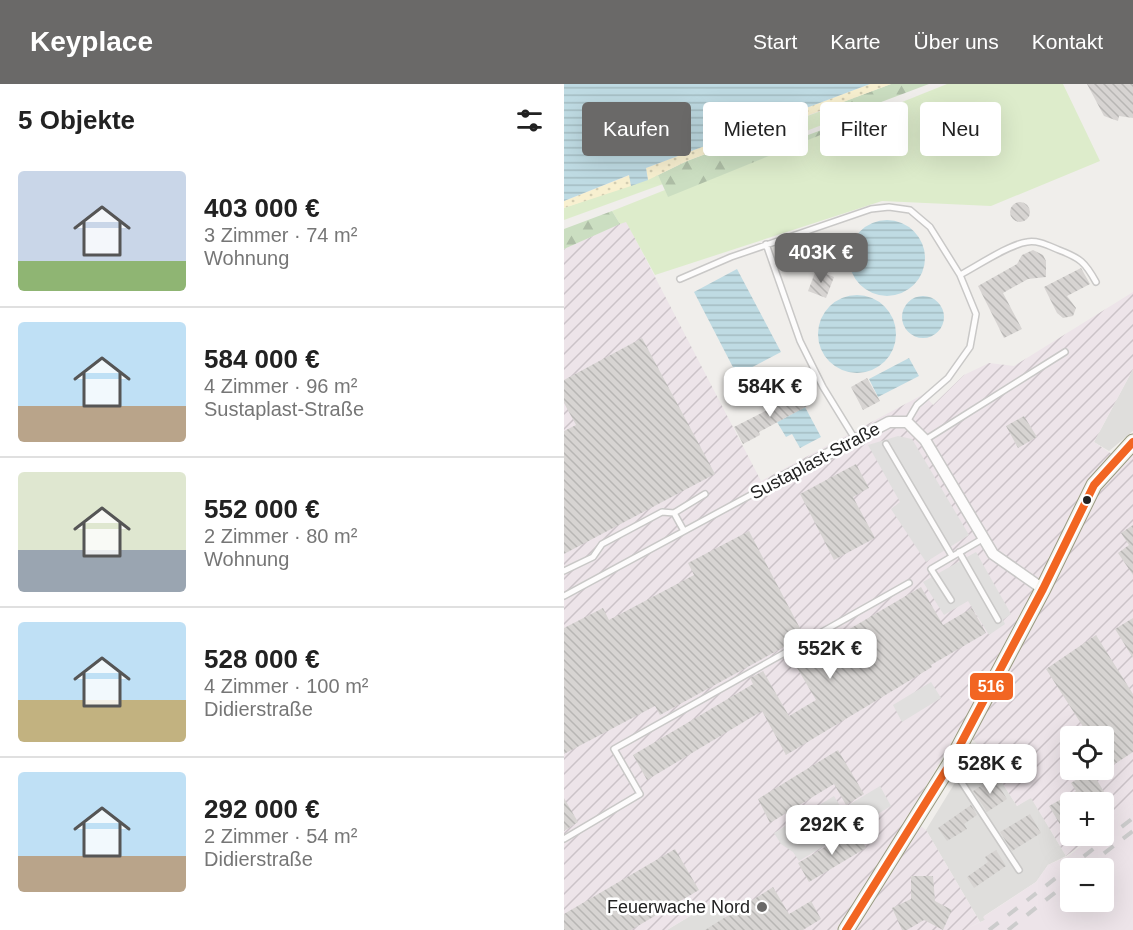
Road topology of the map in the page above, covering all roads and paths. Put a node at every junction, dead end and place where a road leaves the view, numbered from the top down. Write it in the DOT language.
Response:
graph roads {
  1 [pos="766,244"];
  2 [pos="960,275"];
  3 [pos="680,279"];
  4 [pos="1096,282"];
  5 [pos="1065,352"];
  6 [pos="907,422"];
  7 [pos="855,439"];
  8 [pos="925,440"];
  9 [pos="886,444"];
  10 [pos="1132,448"];
  11 [pos="773,483"];
  12 [pos="705,494"];
  13 [pos="674,513"];
  14 [pos="684,531"];
  15 [pos="984,538"];
  16 [pos="959,552"];
  17 [pos="952,556"];
  18 [pos="564,571"];
  19 [pos="909,583"];
  20 [pos="1043,589"];
  21 [pos="564,596"];
  22 [pos="951,600"];
  23 [pos="998,620"];
  24 [pos="950,764"];
  25 [pos="564,839"];
  26 [pos="1019,870"];
  27 [pos="846,930"];
  1 -- 2 [label="lane"];
  1 -- 3 [label="lane"];
  1 -- 7 [label="lane"];
  2 -- 4 [label="lane"];
  2 -- 6 [label="lane"];
  5 -- 8 [label="lane"];
  6 -- 7 [label="street, Sustaplast-Straße"];
  6 -- 8 [label="street"];
  7 -- 11 [label="street, Sustaplast-Straße"];
  8 -- 15 [label="street"];
  9 -- 17 [label="lane"];
  10 -- 20 [label="street"];
  11 -- 14 [label="lane, Sustaplast-Straße"];
  12 -- 13 [label="lane"];
  13 -- 14 [label="lane"];
  13 -- 18 [label="lane"];
  14 -- 21 [label="lane, Sustaplast-Straße"];
  15 -- 16 [label="lane"];
  15 -- 20 [label="street"];
  16 -- 17 [label="lane"];
  16 -- 23 [label="lane"];
  17 -- 22 [label="lane"];
  19 -- 25 [label="lane"];
  20 -- 24 [label="street"];
  24 -- 26 [label="lane"];
  24 -- 27 [label="street"];
}
